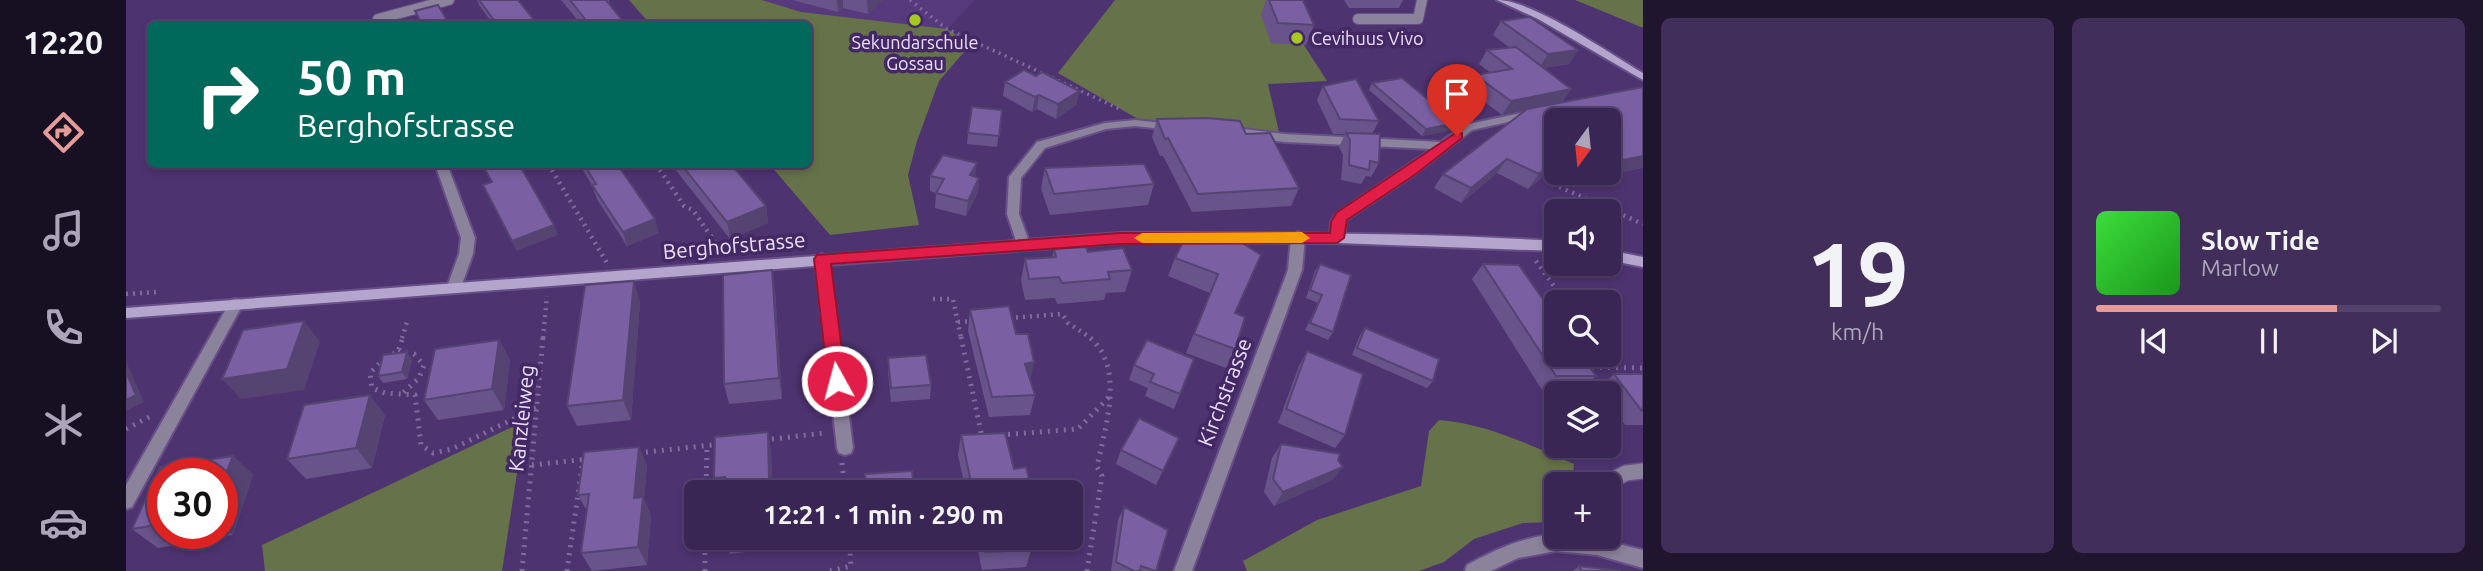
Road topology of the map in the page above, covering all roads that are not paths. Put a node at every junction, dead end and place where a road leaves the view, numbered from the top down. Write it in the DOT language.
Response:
graph roads {
  1 [pos="449,0"];
  2 [pos="1422,0"];
  3 [pos="1502,0"];
  4 [pos="1358,19"];
  5 [pos="379,21"];
  6 [pos="1643,77"];
  7 [pos="1544,112"];
  8 [pos="1184,128"];
  9 [pos="1211,129"];
  10 [pos="1444,146"];
  11 [pos="442,168"];
  12 [pos="1297,237"];
  13 [pos="1337,238"];
  14 [pos="1023,244"];
  15 [pos="1544,245"];
  16 [pos="1621,258"];
  17 [pos="822,259"];
  18 [pos="1643,262"];
  19 [pos="454,287"];
  20 [pos="236,304"];
  21 [pos="126,313"];
  22 [pos="845,448"];
  23 [pos="1643,471"];
  24 [pos="1621,476"];
  25 [pos="126,501"];
  26 [pos="1544,543"];
  27 [pos="1617,549"];
  28 [pos="1643,559"];
  29 [pos="1187,568"];
  30 [pos="1474,571"];
  1 -- 5 [label="lane"];
  2 -- 4 [label="lane"];
  3 -- 6 [label="street"];
  7 -- 10 [label="street"];
  8 -- 14 [label="street"];
  9 -- 10 [label="street"];
  10 -- 13 [label="street"];
  11 -- 19 [label="street"];
  12 -- 13 [label="street, Berghofstrasse"];
  12 -- 14 [label="street, Berghofstrasse"];
  12 -- 29 [label="street, Kirchstrasse"];
  13 -- 15 [label="street, Berghofstrasse"];
  14 -- 17 [label="street, Berghofstrasse"];
  16 -- 18 [label="street"];
  17 -- 19 [label="street, Berghofstrasse"];
  17 -- 22 [label="street"];
  19 -- 20 [label="street, Berghofstrasse"];
  20 -- 21 [label="street, Berghofstrasse"];
  20 -- 25 [label="street"];
  23 -- 24 [label="lane"];
  26 -- 30 [label="street"];
  27 -- 28 [label="street"];
}
